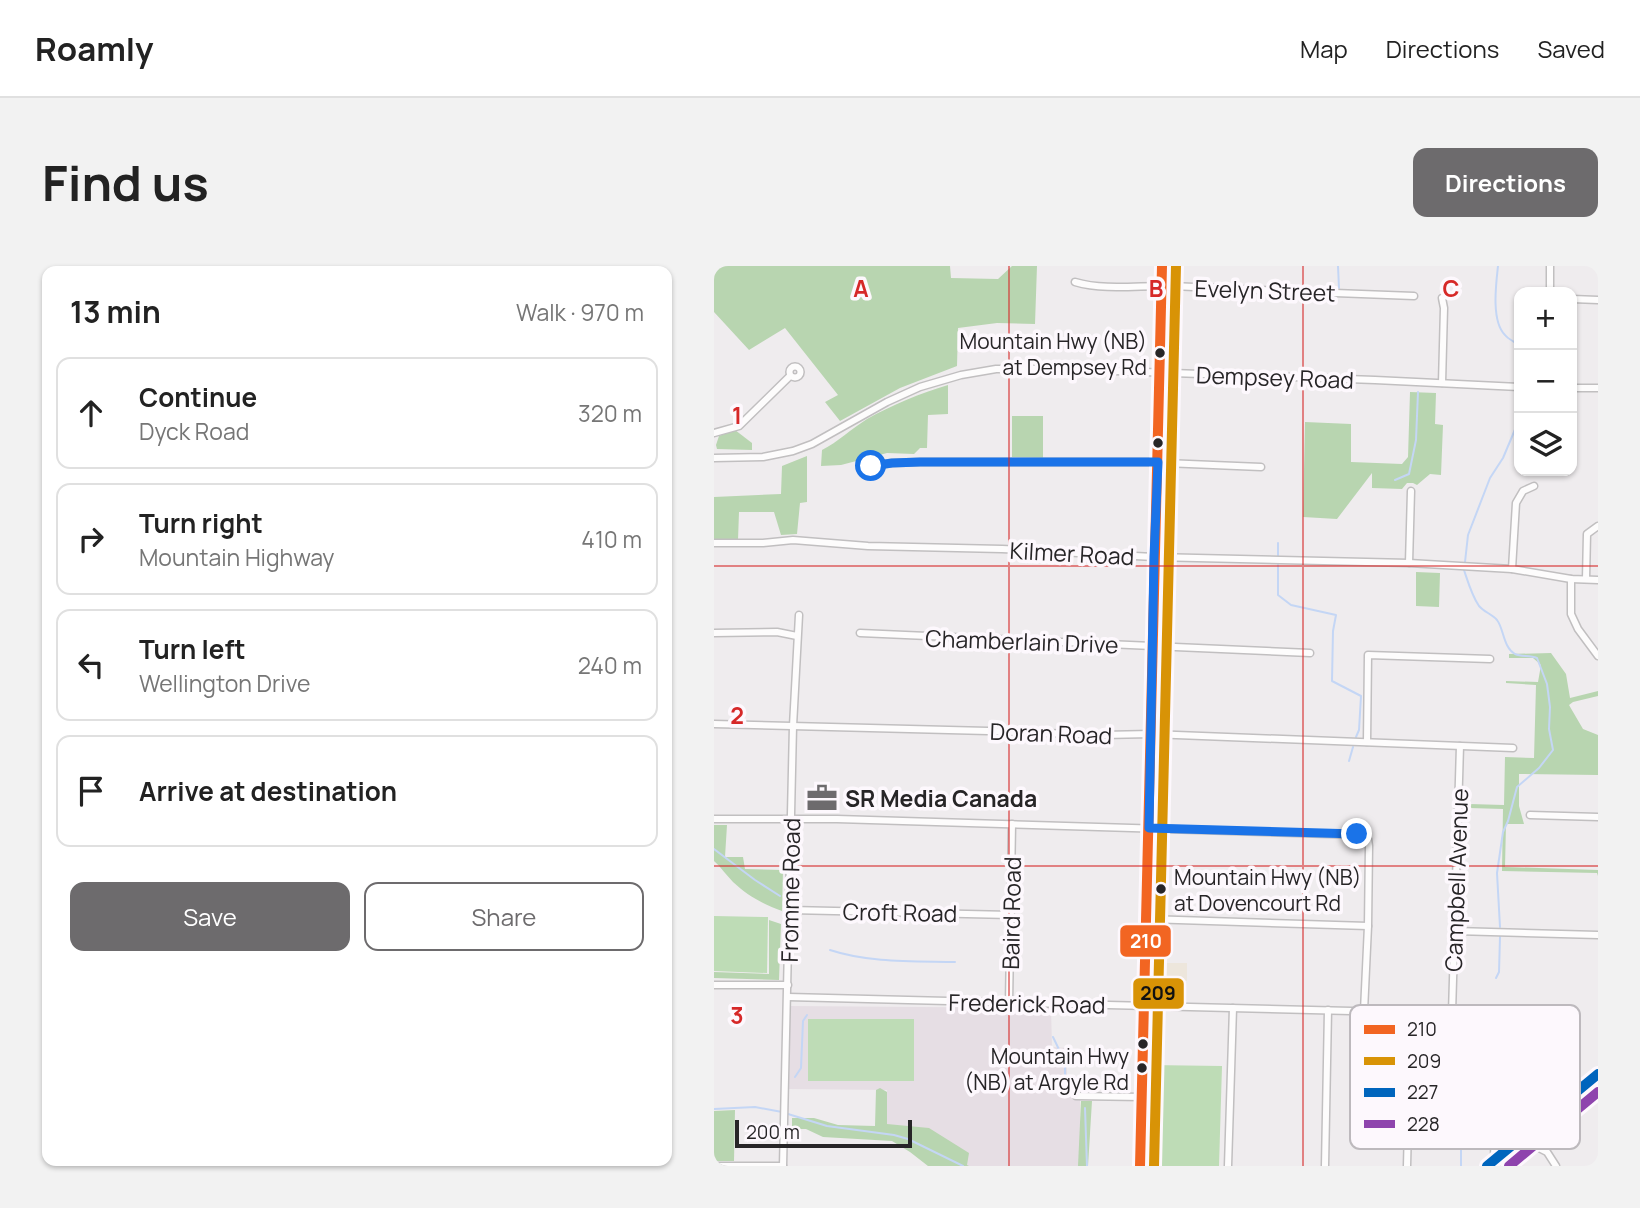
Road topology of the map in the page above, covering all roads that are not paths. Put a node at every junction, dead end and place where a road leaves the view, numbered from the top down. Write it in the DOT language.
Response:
graph roads {
  1 [pos="1162,266"];
  2 [pos="1550,266"];
  3 [pos="1075,282"];
  4 [pos="1161,286"];
  5 [pos="1550,287"];
  6 [pos="1414,296"];
  7 [pos="1442,298"];
  8 [pos="1577,299"];
  9 [pos="1598,300"];
  10 [pos="1160,374"];
  11 [pos="790,376"];
  12 [pos="1442,383"];
  13 [pos="1514,387"];
  14 [pos="1577,388"];
  15 [pos="1598,388"];
  16 [pos="714,433"];
  17 [pos="714,458"];
  18 [pos="1158,462"];
  19 [pos="871,466"];
  20 [pos="1261,467"];
  21 [pos="1534,486"];
  22 [pos="1411,492"];
  23 [pos="1598,526"];
  24 [pos="714,543"];
  25 [pos="1154,557"];
  26 [pos="1409,564"];
  27 [pos="1512,569"];
  28 [pos="1571,579"];
  29 [pos="1586,579"];
  30 [pos="1598,580"];
  31 [pos="799,615"];
  32 [pos="714,633"];
  33 [pos="860,633"];
  34 [pos="797,636"];
  35 [pos="1153,646"];
  36 [pos="1310,653"];
  37 [pos="1598,656"];
  38 [pos="1490,659"];
  39 [pos="714,724"];
  40 [pos="793,726"];
  41 [pos="1151,734"];
  42 [pos="1367,743"];
  43 [pos="1460,746"];
  44 [pos="1513,748"];
  45 [pos="1530,815"];
  46 [pos="1598,817"];
  47 [pos="714,819"];
  48 [pos="792,819"];
  49 [pos="1012,824"];
  50 [pos="1149,828"];
  51 [pos="790,909"];
  52 [pos="1011,915"];
  53 [pos="1147,919"];
  54 [pos="1368,926"];
  55 [pos="1455,931"];
  56 [pos="1598,935"];
  57 [pos="714,985"];
  58 [pos="788,985"];
  59 [pos="788,997"];
  60 [pos="1009,1003"];
  61 [pos="1364,1005"];
  62 [pos="1452,1005"];
  63 [pos="1144,1006"];
  64 [pos="1233,1008"];
  65 [pos="1328,1010"];
  66 [pos="1350,1011"];
  67 [pos="1598,1074"];
  68 [pos="1580,1089"];
  69 [pos="1076,1096"];
  70 [pos="1142,1097"];
  71 [pos="1509,1149"];
  72 [pos="1541,1149"];
  73 [pos="1494,1163"];
  74 [pos="718,1166"];
  75 [pos="783,1166"];
  76 [pos="1140,1166"];
  77 [pos="1228,1166"];
  78 [pos="1325,1166"];
  79 [pos="1487,1166"];
  80 [pos="1556,1166"];
  1 -- 4 [label="street"];
  2 -- 5 [label="street"];
  3 -- 4 [label="street, Evelyn Street"];
  4 -- 6 [label="street, Evelyn Street"];
  4 -- 10 [label="street"];
  7 -- 12 [label="street"];
  8 -- 9 [label="street"];
  10 -- 12 [label="street, Dempsey Road"];
  10 -- 17 [label="street, Dempsey Road"];
  10 -- 18 [label="street"];
  11 -- 16 [label="street"];
  12 -- 13 [label="street, Dempsey Road"];
  14 -- 15 [label="street"];
  18 -- 19 [label="street"];
  18 -- 20 [label="street"];
  18 -- 25 [label="street"];
  21 -- 27 [label="street"];
  22 -- 26 [label="street"];
  23 -- 29 [label="street"];
  24 -- 25 [label="street, Kilmer Road"];
  25 -- 26 [label="street, Kilmer Road"];
  25 -- 35 [label="street"];
  26 -- 27 [label="street, Kilmer Road"];
  27 -- 28 [label="street, Kilmer Road"];
  28 -- 29 [label="street, Kilmer Road"];
  28 -- 37 [label="street"];
  29 -- 30 [label="street, Kilmer Road"];
  31 -- 34 [label="street, Fromme Road"];
  32 -- 34 [label="street"];
  33 -- 35 [label="street, Chamberlain Drive"];
  34 -- 40 [label="street, Fromme Road"];
  35 -- 36 [label="street, Chamberlain Drive"];
  35 -- 41 [label="street"];
  38 -- 42 [label="street"];
  39 -- 40 [label="street, Doran Road"];
  40 -- 41 [label="street, Doran Road"];
  40 -- 48 [label="street, Fromme Road"];
  41 -- 42 [label="street, Doran Road"];
  41 -- 50 [label="street"];
  42 -- 43 [label="street, Doran Road"];
  43 -- 44 [label="street, Doran Road"];
  43 -- 55 [label="street, Campbell Avenue"];
  45 -- 46 [label="street"];
  47 -- 48 [label="street"];
  48 -- 49 [label="street"];
  48 -- 51 [label="street, Fromme Road"];
  49 -- 50 [label="street"];
  49 -- 52 [label="street, Baird Road"];
  50 -- 53 [label="street"];
  50 -- 54 [label="street"];
  51 -- 52 [label="street, Croft Road"];
  51 -- 58 [label="street, Fromme Road"];
  52 -- 60 [label="street, Baird Road"];
  53 -- 54 [label="street"];
  53 -- 63 [label="street"];
  54 -- 61 [label="street"];
  55 -- 56 [label="street"];
  55 -- 62 [label="street, Campbell Avenue"];
  57 -- 58 [label="street"];
  58 -- 59 [label="street, Fromme Road"];
  59 -- 60 [label="street, Frederick Road"];
  59 -- 75 [label="street, Fromme Road"];
  60 -- 63 [label="street, Frederick Road"];
  63 -- 64 [label="street, Frederick Road"];
  63 -- 70 [label="street"];
  64 -- 65 [label="street, Frederick Road"];
  64 -- 77 [label="street"];
  65 -- 66 [label="street, Frederick Road"];
  65 -- 78 [label="street"];
  67 -- 68 [label="street"];
  69 -- 70 [label="street"];
  70 -- 76 [label="street"];
  71 -- 73 [label="street"];
  72 -- 80 [label="street"];
  73 -- 79 [label="street"];
  74 -- 75 [label="street"];
}
